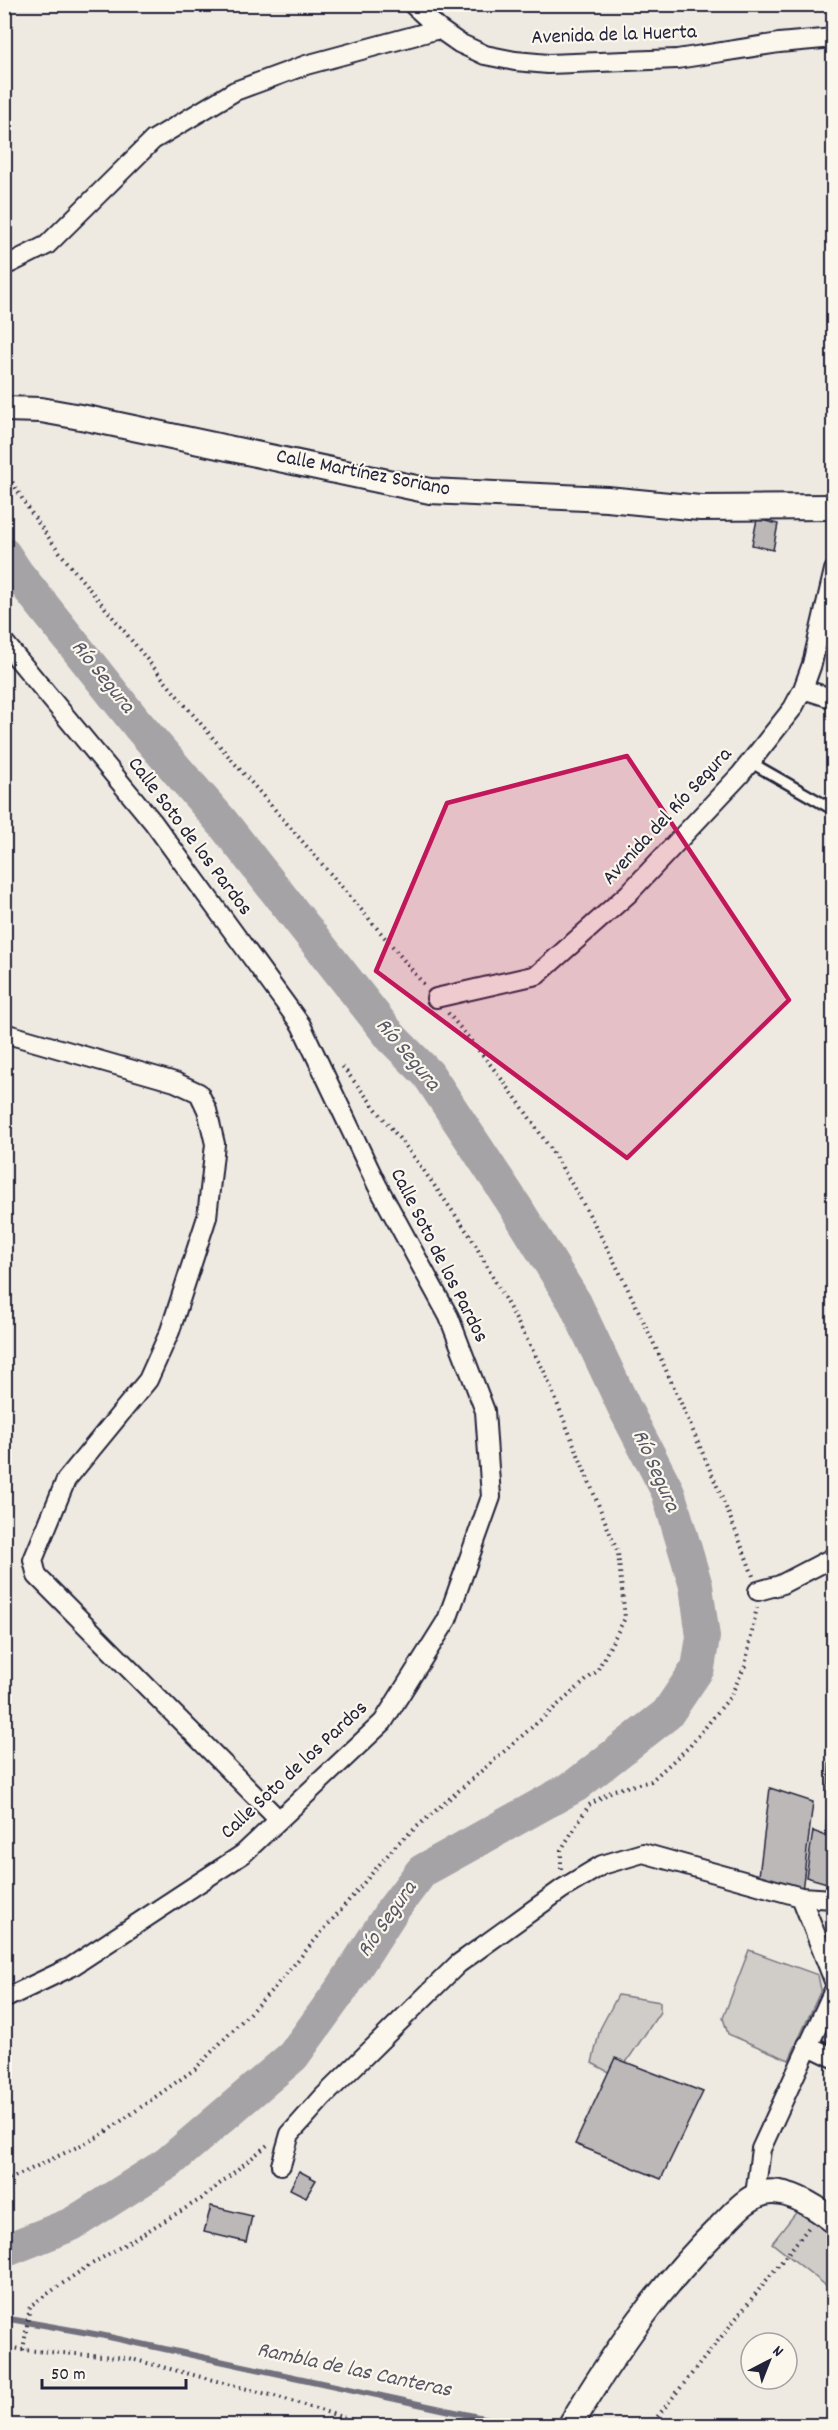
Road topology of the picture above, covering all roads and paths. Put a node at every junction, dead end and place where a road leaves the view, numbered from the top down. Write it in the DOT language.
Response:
graph roads {
  1 [pos="412,4"];
  2 [pos="439,29"];
  3 [pos="834,38"];
  4 [pos="4,262"];
  5 [pos="4,409"];
  6 [pos="4,466"];
  7 [pos="834,507"];
  8 [pos="834,570"];
  9 [pos="4,642"];
  10 [pos="802,689"];
  11 [pos="834,699"];
  12 [pos="750,762"];
  13 [pos="834,810"];
  14 [pos="436,998"];
  15 [pos="4,1033"];
  16 [pos="335,1057"];
  17 [pos="834,1557"];
  18 [pos="758,1591"];
  19 [pos="279,1820"];
  20 [pos="561,1889"];
  21 [pos="801,1897"];
  22 [pos="834,1899"];
  23 [pos="834,1981"];
  24 [pos="834,1990"];
  25 [pos="4,1999"];
  26 [pos="807,2044"];
  27 [pos="834,2058"];
  28 [pos="290,2134"];
  29 [pos="281,2165"];
  30 [pos="4,2182"];
  31 [pos="755,2195"];
  32 [pos="827,2217"];
  33 [pos="4,2346"];
  34 [pos="23,2350"];
  35 [pos="574,2419"];
  36 [pos="370,2426"];
  37 [pos="650,2426"];
  1 -- 2 [label="street, Avenida de la Huerta"];
  2 -- 3 [label="street, Avenida de la Huerta"];
  2 -- 4 [label="street"];
  5 -- 7 [label="street, Calle Martínez Soriano"];
  6 -- 14 [label="path"];
  8 -- 10 [label="street, Avenida del Río Segura"];
  9 -- 19 [label="street, Calle Soto de los Pardos"];
  10 -- 11 [label="street"];
  10 -- 12 [label="street, Avenida del Río Segura"];
  12 -- 13 [label="lane"];
  12 -- 14 [label="street, Avenida del Río Segura"];
  14 -- 18 [label="path"];
  15 -- 19 [label="street"];
  16 -- 30 [label="path"];
  17 -- 18 [label="street"];
  18 -- 20 [label="path"];
  19 -- 25 [label="street, Calle Soto de los Pardos"];
  20 -- 21 [label="street"];
  20 -- 28 [label="street"];
  21 -- 22 [label="street"];
  21 -- 23 [label="street"];
  24 -- 26 [label="street"];
  26 -- 27 [label="street"];
  26 -- 31 [label="street"];
  28 -- 29 [label="street"];
  28 -- 34 [label="path"];
  31 -- 32 [label="street"];
  31 -- 35 [label="street"];
  32 -- 37 [label="path"];
  33 -- 34 [label="path"];
  34 -- 36 [label="path"];
}
